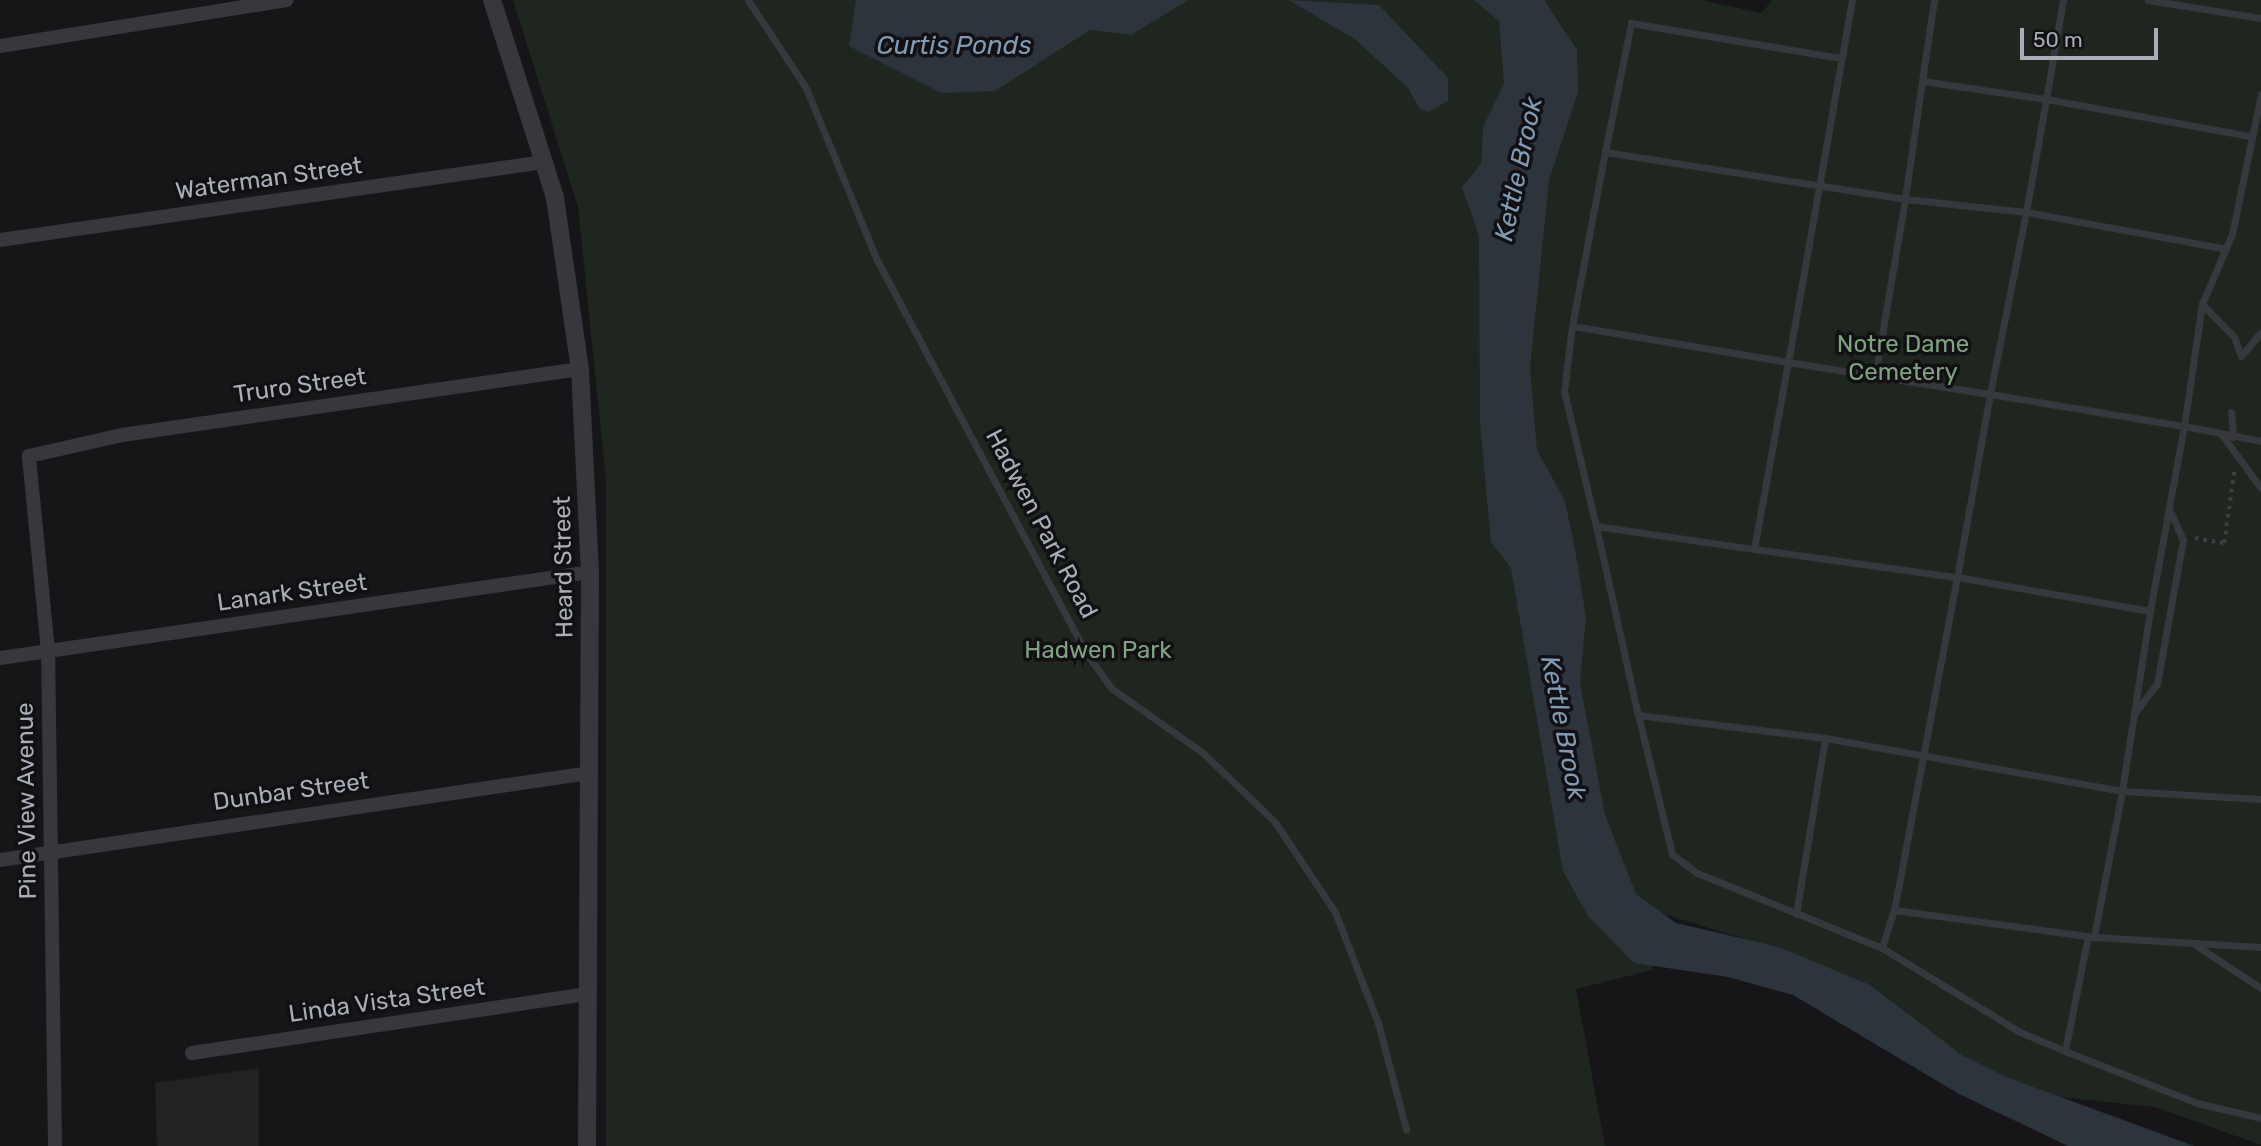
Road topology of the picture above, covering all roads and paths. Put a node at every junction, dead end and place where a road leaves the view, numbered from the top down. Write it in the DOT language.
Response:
graph roads {
  1 [pos="286,0"];
  2 [pos="492,0"];
  3 [pos="748,0"];
  4 [pos="1852,0"];
  5 [pos="1934,0"];
  6 [pos="2063,0"];
  7 [pos="2148,0"];
  8 [pos="2261,18"];
  9 [pos="0,46"];
  10 [pos="1841,58"];
  11 [pos="1922,81"];
  12 [pos="2261,94"];
  13 [pos="2046,99"];
  14 [pos="2250,136"];
  15 [pos="1605,152"];
  16 [pos="544,162"];
  17 [pos="1822,187"];
  18 [pos="1905,199"];
  19 [pos="2026,212"];
  20 [pos="0,240"];
  21 [pos="2222,248"];
  22 [pos="2202,304"];
  23 [pos="1572,326"];
  24 [pos="2261,332"];
  25 [pos="1788,362"];
  26 [pos="580,369"];
  27 [pos="1875,376"];
  28 [pos="1990,394"];
  29 [pos="2231,412"];
  30 [pos="2184,426"];
  31 [pos="2222,435"];
  32 [pos="2233,437"];
  33 [pos="2261,441"];
  34 [pos="29,456"];
  35 [pos="2236,459"];
  36 [pos="2261,488"];
  37 [pos="2169,508"];
  38 [pos="1596,526"];
  39 [pos="2195,538"];
  40 [pos="1754,549"];
  41 [pos="590,572"];
  42 [pos="1957,577"];
  43 [pos="2150,611"];
  44 [pos="48,652"];
  45 [pos="0,658"];
  46 [pos="2134,714"];
  47 [pos="1638,715"];
  48 [pos="1825,738"];
  49 [pos="1922,755"];
  50 [pos="589,773"];
  51 [pos="2122,791"];
  52 [pos="2261,799"];
  53 [pos="51,851"];
  54 [pos="0,860"];
  55 [pos="1894,910"];
  56 [pos="1796,914"];
  57 [pos="2091,937"];
  58 [pos="2193,944"];
  59 [pos="2261,947"];
  60 [pos="1882,948"];
  61 [pos="2261,988"];
  62 [pos="588,994"];
  63 [pos="2065,1051"];
  64 [pos="192,1053"];
  65 [pos="2261,1118"];
  66 [pos="1406,1129"];
  67 [pos="55,1146"];
  68 [pos="587,1146"];
  1 -- 9 [label="street"];
  2 -- 16 [label="street, Heard Street"];
  3 -- 66 [label="lane, Hadwen Park Road"];
  4 -- 10 [label="lane"];
  5 -- 11 [label="lane"];
  6 -- 13 [label="lane"];
  7 -- 8 [label="lane"];
  10 -- 15 [label="lane"];
  10 -- 17 [label="lane"];
  11 -- 13 [label="lane"];
  11 -- 18 [label="lane"];
  12 -- 14 [label="lane"];
  13 -- 14 [label="lane"];
  13 -- 19 [label="lane"];
  14 -- 21 [label="lane"];
  15 -- 17 [label="lane"];
  15 -- 23 [label="lane"];
  16 -- 20 [label="street, Waterman Street"];
  16 -- 26 [label="street, Heard Street"];
  17 -- 18 [label="lane"];
  17 -- 25 [label="lane"];
  18 -- 19 [label="lane"];
  18 -- 27 [label="lane"];
  19 -- 21 [label="lane"];
  19 -- 28 [label="lane"];
  21 -- 22 [label="lane"];
  22 -- 24 [label="lane"];
  22 -- 30 [label="lane"];
  23 -- 25 [label="lane"];
  23 -- 38 [label="lane"];
  25 -- 27 [label="lane"];
  25 -- 40 [label="lane"];
  26 -- 34 [label="street, Truro Street"];
  26 -- 41 [label="street, Heard Street"];
  27 -- 28 [label="lane"];
  28 -- 30 [label="lane"];
  28 -- 42 [label="lane"];
  29 -- 32 [label="lane"];
  30 -- 31 [label="lane"];
  30 -- 37 [label="lane"];
  31 -- 32 [label="lane"];
  31 -- 35 [label="lane"];
  32 -- 33 [label="lane"];
  34 -- 44 [label="street, Pine View Avenue"];
  35 -- 36 [label="lane"];
  35 -- 39 [label="path"];
  37 -- 43 [label="lane"];
  37 -- 46 [label="lane"];
  38 -- 40 [label="lane"];
  38 -- 47 [label="lane"];
  40 -- 42 [label="lane"];
  41 -- 44 [label="street, Lanark Street"];
  41 -- 50 [label="street, Heard Street"];
  42 -- 43 [label="lane"];
  42 -- 49 [label="lane"];
  43 -- 46 [label="lane"];
  44 -- 45 [label="street, Lanark Street"];
  44 -- 53 [label="street, Pine View Avenue"];
  46 -- 51 [label="lane"];
  47 -- 48 [label="lane"];
  47 -- 56 [label="lane"];
  48 -- 49 [label="lane"];
  48 -- 56 [label="lane"];
  49 -- 51 [label="lane"];
  49 -- 55 [label="lane"];
  50 -- 53 [label="street, Dunbar Street"];
  50 -- 62 [label="street, Heard Street"];
  51 -- 52 [label="lane"];
  51 -- 57 [label="lane"];
  53 -- 54 [label="street, Dunbar Street"];
  53 -- 67 [label="street, Pine View Avenue"];
  55 -- 57 [label="lane"];
  55 -- 60 [label="lane"];
  56 -- 60 [label="lane"];
  57 -- 58 [label="lane"];
  57 -- 63 [label="lane"];
  58 -- 59 [label="lane"];
  58 -- 61 [label="lane"];
  60 -- 63 [label="lane"];
  62 -- 64 [label="street, Linda Vista Street"];
  62 -- 68 [label="street, Heard Street"];
  63 -- 65 [label="lane"];
}
